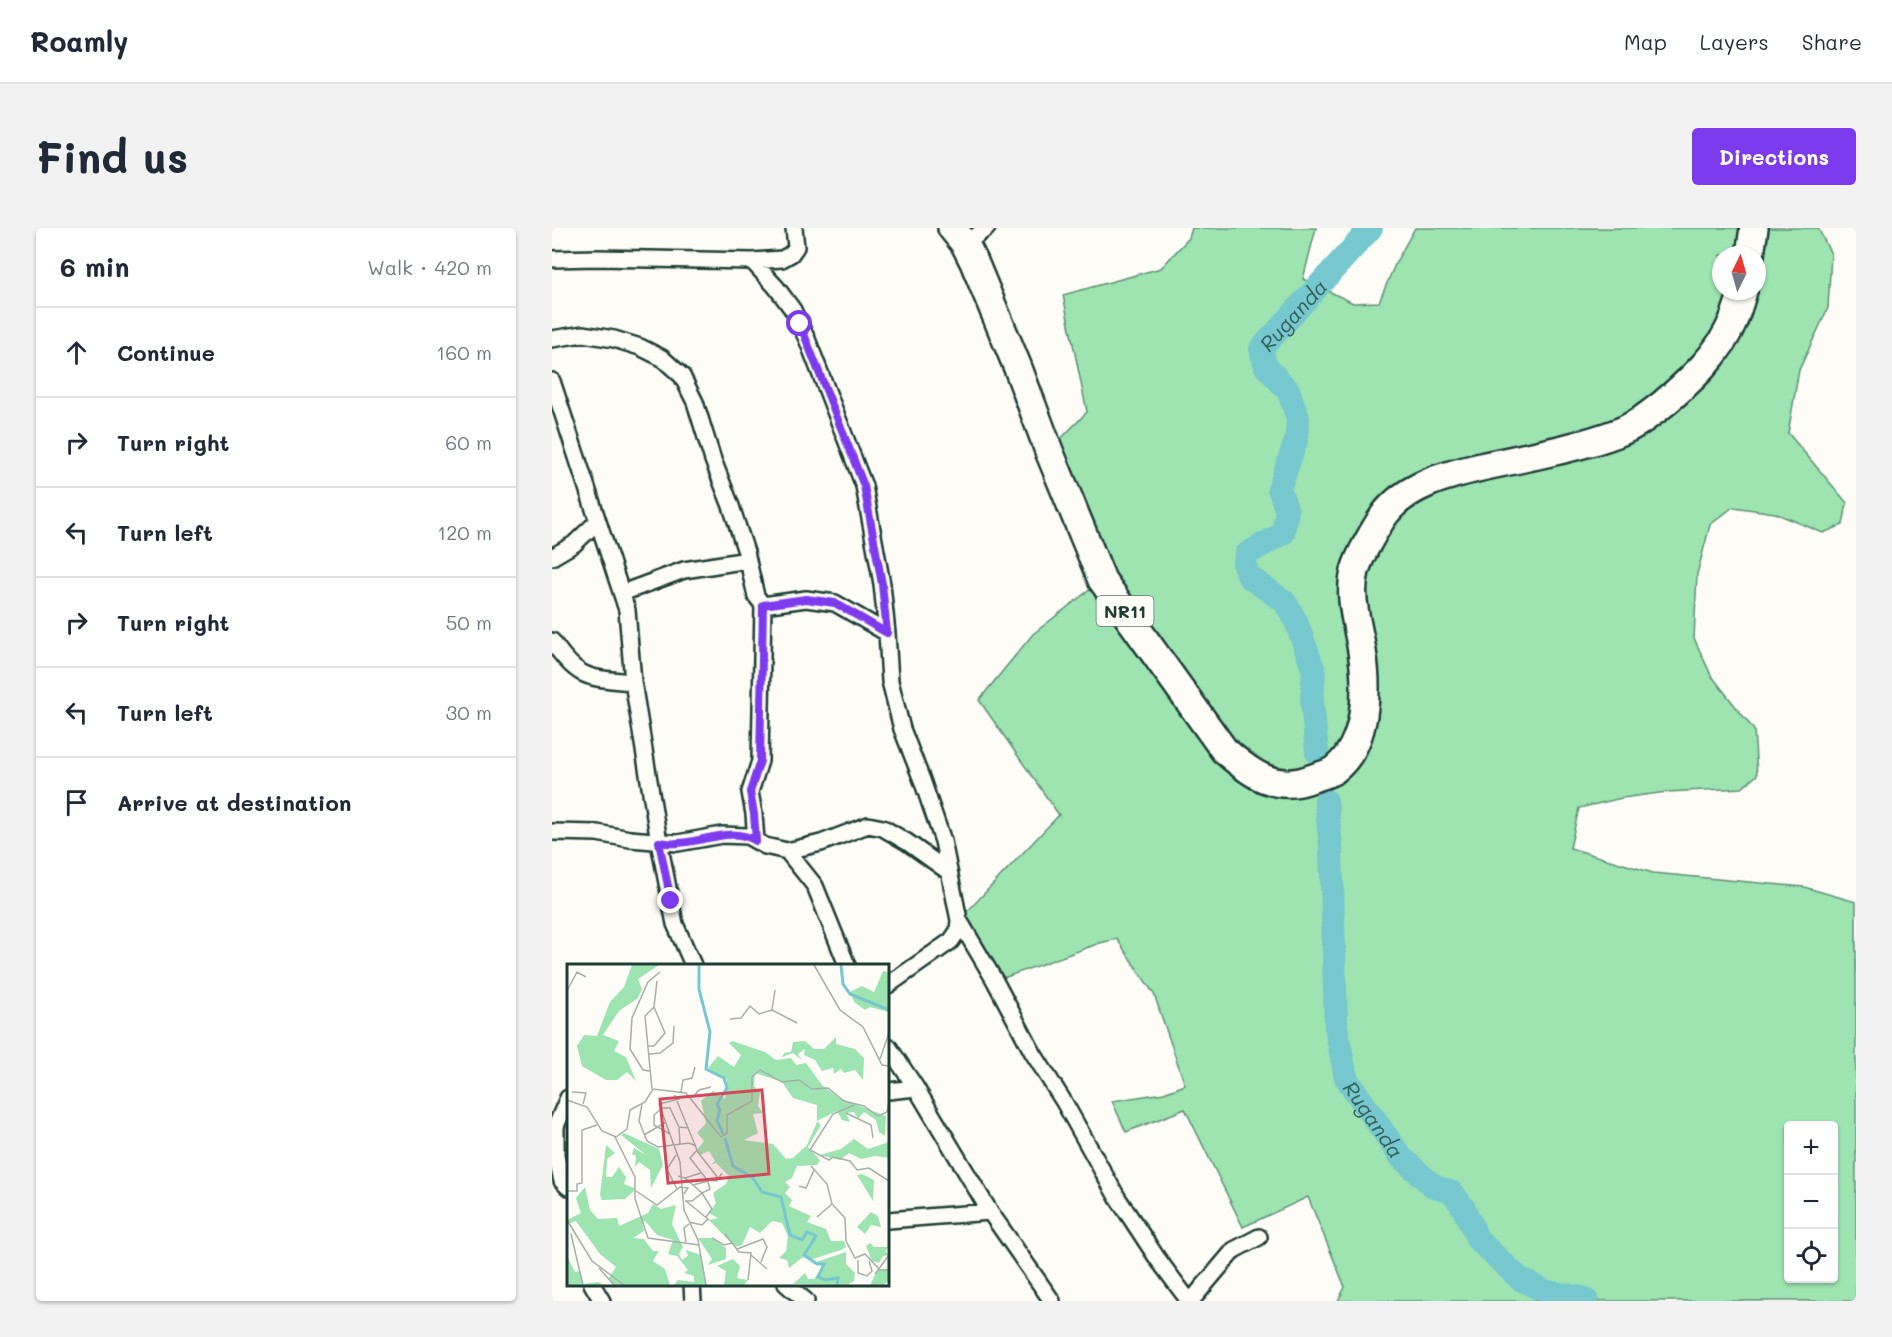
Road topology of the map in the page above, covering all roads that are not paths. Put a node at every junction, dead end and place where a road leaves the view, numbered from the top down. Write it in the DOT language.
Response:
graph roads {
  1 [pos="794,228"];
  2 [pos="987,228"];
  3 [pos="1754,228"];
  4 [pos="958,236"];
  5 [pos="1751,246"];
  6 [pos="552,259"];
  7 [pos="752,261"];
  8 [pos="1740,300"];
  9 [pos="552,339"];
  10 [pos="552,381"];
  11 [pos="597,522"];
  12 [pos="552,557"];
  13 [pos="748,560"];
  14 [pos="622,593"];
  15 [pos="763,605"];
  16 [pos="887,633"];
  17 [pos="552,641"];
  18 [pos="633,682"];
  19 [pos="552,832"];
  20 [pos="756,841"];
  21 [pos="659,842"];
  22 [pos="787,851"];
  23 [pos="949,872"];
  24 [pos="958,920"];
  25 [pos="690,964"];
  26 [pos="847,964"];
  27 [pos="890,984"];
  28 [pos="890,1049"];
  29 [pos="916,1088"];
  30 [pos="890,1091"];
  31 [pos="567,1100"];
  32 [pos="567,1186"];
  33 [pos="990,1212"];
  34 [pos="890,1220"];
  35 [pos="1259,1237"];
  36 [pos="593,1286"];
  37 [pos="692,1286"];
  38 [pos="788,1286"];
  39 [pos="602,1301"];
  40 [pos="693,1301"];
  41 [pos="806,1301"];
  42 [pos="1052,1301"];
  43 [pos="1190,1301"];
  1 -- 7 [label="street"];
  2 -- 4 [label="street"];
  3 -- 5 [label="highway"];
  4 -- 8 [label="highway, NR11"];
  6 -- 7 [label="street"];
  7 -- 16 [label="street"];
  9 -- 13 [label="street"];
  10 -- 11 [label="street"];
  11 -- 12 [label="street"];
  11 -- 14 [label="street"];
  13 -- 14 [label="street"];
  13 -- 15 [label="street"];
  14 -- 18 [label="street"];
  15 -- 16 [label="street"];
  15 -- 20 [label="street"];
  16 -- 23 [label="street"];
  17 -- 18 [label="street"];
  18 -- 21 [label="street"];
  19 -- 21 [label="street"];
  20 -- 21 [label="street"];
  20 -- 22 [label="street"];
  21 -- 25 [label="street"];
  22 -- 23 [label="street"];
  22 -- 26 [label="street"];
  23 -- 24 [label="street"];
  24 -- 27 [label="street"];
  24 -- 43 [label="street"];
  28 -- 29 [label="street"];
  29 -- 30 [label="street"];
  29 -- 33 [label="street"];
  31 -- 32 [label="street"];
  33 -- 34 [label="street"];
  33 -- 42 [label="street"];
  35 -- 43 [label="street"];
  36 -- 39 [label="street"];
  37 -- 40 [label="street"];
  38 -- 41 [label="street"];
}
